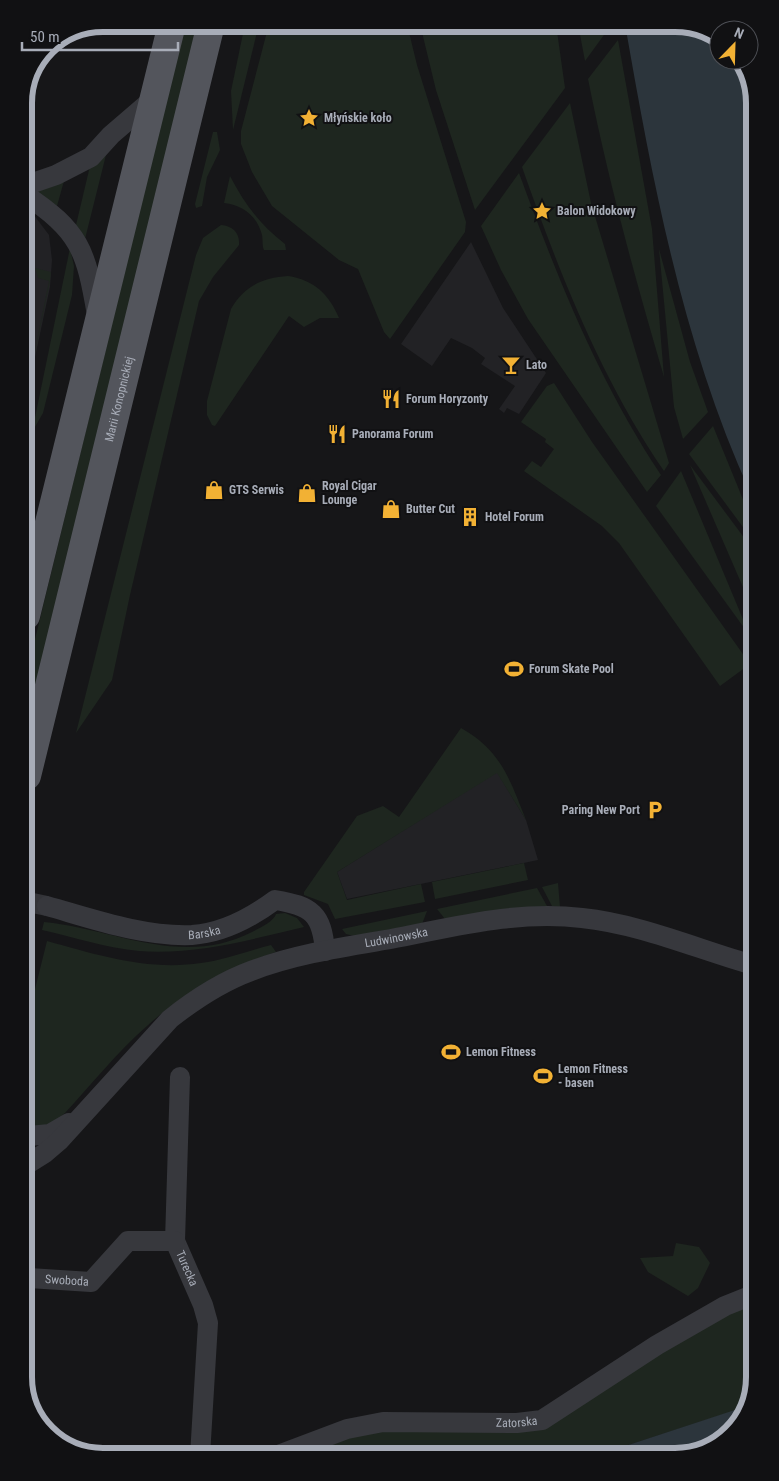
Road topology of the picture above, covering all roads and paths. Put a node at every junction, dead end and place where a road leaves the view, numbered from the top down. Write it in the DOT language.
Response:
graph roads {
  1 [pos="170,33"];
  2 [pos="209,33"];
  3 [pos="154,98"];
  4 [pos="33,183"];
  5 [pos="33,200"];
  6 [pos="98,324"];
  7 [pos="33,589"];
  8 [pos="32,754"];
  9 [pos="47,906"];
  10 [pos="325,951"];
  11 [pos="746,962"];
  12 [pos="180,1077"];
  13 [pos="88,1108"];
  14 [pos="32,1136"];
  15 [pos="32,1161"];
  16 [pos="175,1241"];
  17 [pos="32,1278"];
  18 [pos="746,1298"];
  19 [pos="200,1448"];
  20 [pos="297,1448"];
  1 -- 3 [label="main road"];
  2 -- 8 [label="main road, Marii Konopnickiej"];
  3 -- 4 [label="street"];
  3 -- 6 [label="main road"];
  5 -- 6 [label="street"];
  6 -- 7 [label="main road"];
  9 -- 10 [label="street, Barska"];
  10 -- 11 [label="street, Ludwinowska"];
  10 -- 13 [label="street, Ludwinowska"];
  12 -- 16 [label="street, Turecka"];
  13 -- 14 [label="street, Ludwinowska"];
  13 -- 15 [label="street, Ludwinowska"];
  16 -- 17 [label="street, Swoboda"];
  16 -- 19 [label="street, Turecka"];
  18 -- 20 [label="street, Zatorska"];
}
